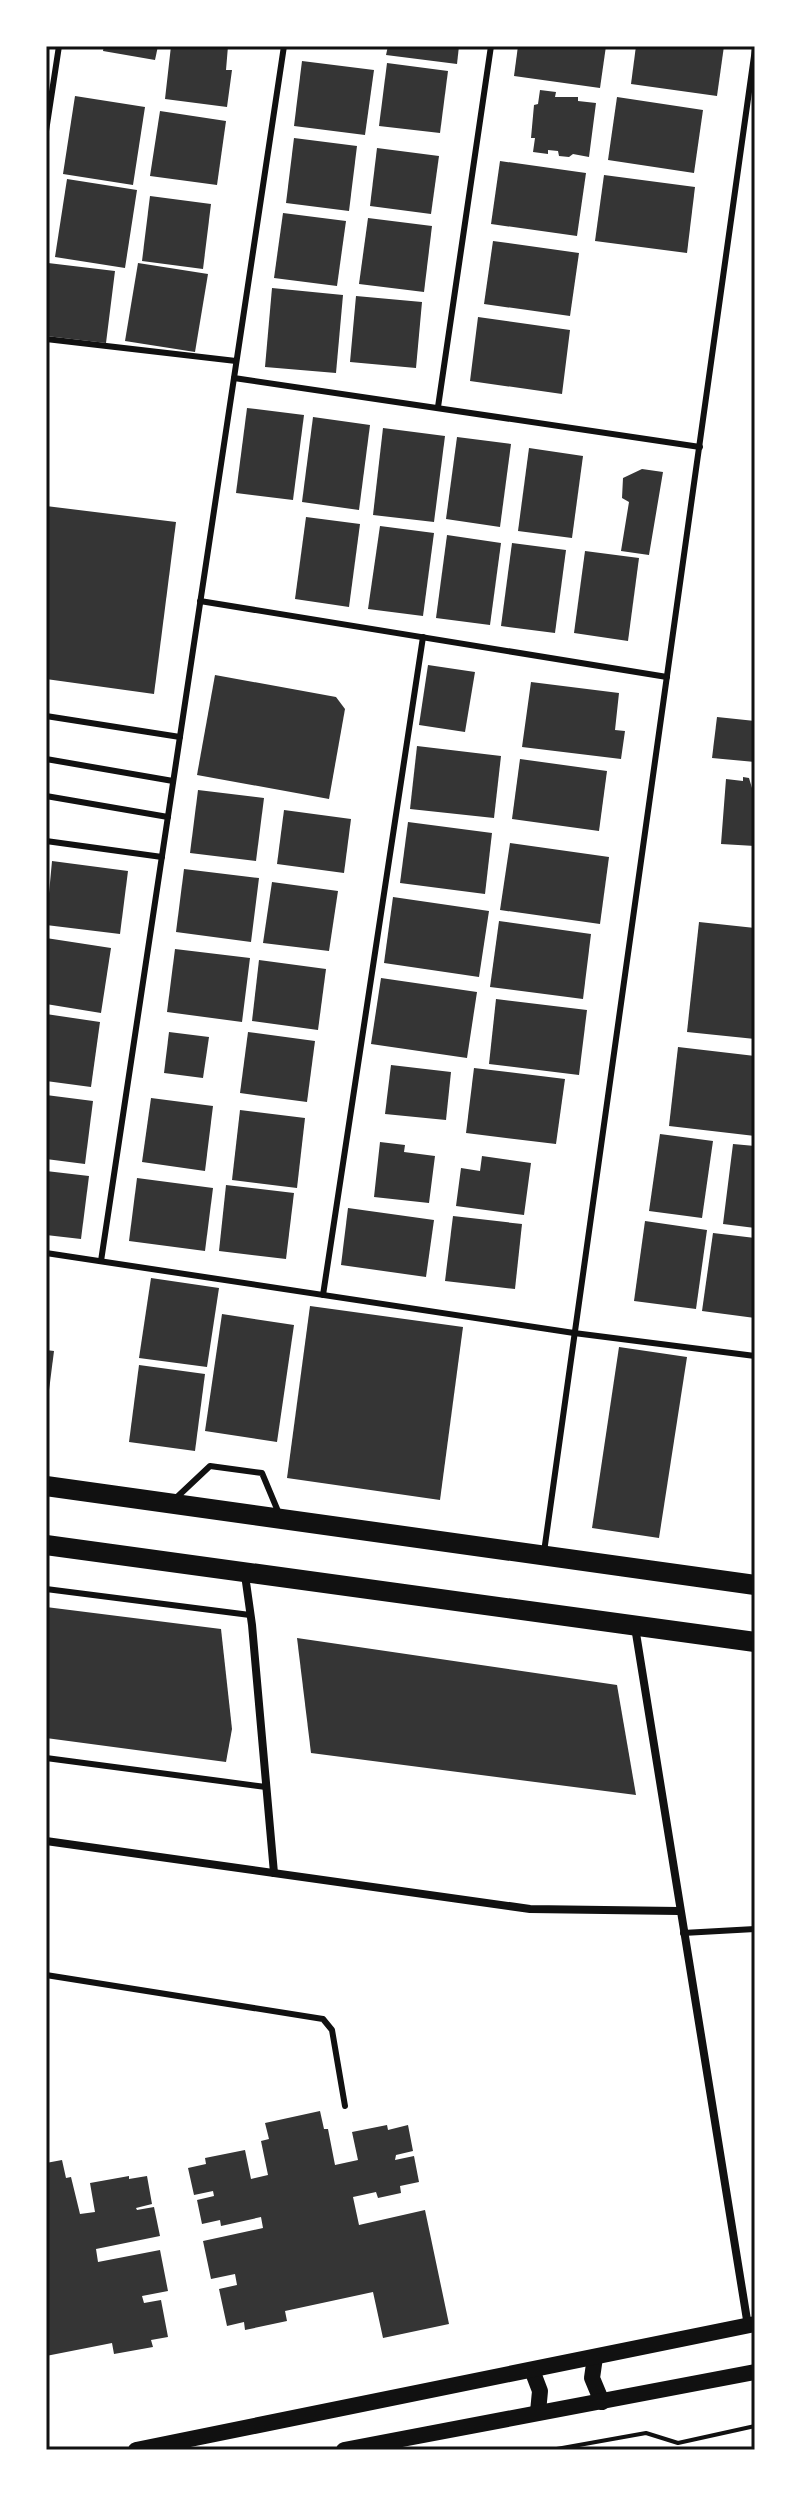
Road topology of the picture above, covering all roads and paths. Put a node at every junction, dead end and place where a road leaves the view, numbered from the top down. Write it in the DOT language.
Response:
graph roads {
  1 [pos="59,46"];
  2 [pos="284,46"];
  3 [pos="491,46"];
  4 [pos="755,49"];
  5 [pos="46,125"];
  6 [pos="46,131"];
  7 [pos="46,339"];
  8 [pos="236,361"];
  9 [pos="234,378"];
  10 [pos="438,407"];
  11 [pos="700,447"];
  12 [pos="200,601"];
  13 [pos="423,637"];
  14 [pos="667,677"];
  15 [pos="46,716"];
  16 [pos="180,737"];
  17 [pos="46,759"];
  18 [pos="173,781"];
  19 [pos="46,796"];
  20 [pos="168,817"];
  21 [pos="46,841"];
  22 [pos="162,857"];
  23 [pos="46,1253"];
  24 [pos="101,1261"];
  25 [pos="323,1295"];
  26 [pos="574,1333"];
  27 [pos="755,1356"];
  28 [pos="46,1486"];
  29 [pos="170,1503"];
  30 [pos="281,1519"];
  31 [pos="46,1545"];
  32 [pos="543,1556"];
  33 [pos="245,1574"];
  34 [pos="755,1585"];
  35 [pos="46,1589"];
  36 [pos="250,1615"];
  37 [pos="635,1626"];
  38 [pos="755,1642"];
  39 [pos="46,1758"];
  40 [pos="266,1787"];
  41 [pos="46,1841"];
  42 [pos="274,1873"];
  43 [pos="679,1911"];
  44 [pos="755,1929"];
  45 [pos="683,1933"];
  46 [pos="46,1975"];
  47 [pos="345,2106"];
  48 [pos="752,2325"];
  49 [pos="595,2357"];
  50 [pos="532,2370"];
  51 [pos="755,2372"];
  52 [pos="602,2402"];
  53 [pos="538,2412"];
  54 [pos="755,2426"];
  55 [pos="136,2450"];
  56 [pos="344,2450"];
  57 [pos="551,2450"];
  1 -- 5 [label="lane"];
  2 -- 8 [label="lane"];
  3 -- 10 [label="lane"];
  4 -- 11 [label="lane"];
  5 -- 6 [label="lane"];
  7 -- 8 [label="lane"];
  8 -- 9 [label="lane"];
  9 -- 10 [label="lane"];
  9 -- 12 [label="lane"];
  10 -- 11 [label="lane"];
  11 -- 14 [label="lane"];
  12 -- 13 [label="lane"];
  12 -- 16 [label="lane"];
  13 -- 14 [label="lane"];
  13 -- 25 [label="lane"];
  14 -- 26 [label="lane"];
  15 -- 16 [label="lane"];
  16 -- 18 [label="lane"];
  17 -- 18 [label="lane"];
  18 -- 20 [label="lane"];
  19 -- 20 [label="lane"];
  20 -- 22 [label="lane"];
  21 -- 22 [label="lane"];
  22 -- 24 [label="lane"];
  23 -- 24 [label="lane"];
  24 -- 25 [label="lane"];
  25 -- 26 [label="lane"];
  26 -- 27 [label="lane"];
  26 -- 32 [label="lane"];
  28 -- 29 [label="main road"];
  29 -- 30 [label="main road"];
  29 -- 30 [label="lane"];
  30 -- 32 [label="main road"];
  31 -- 33 [label="main road"];
  32 -- 34 [label="main road"];
  33 -- 36 [label="street"];
  33 -- 37 [label="main road"];
  35 -- 36 [label="lane"];
  36 -- 40 [label="street"];
  37 -- 38 [label="main road"];
  37 -- 43 [label="street"];
  39 -- 40 [label="lane"];
  40 -- 42 [label="street"];
  41 -- 42 [label="street"];
  42 -- 43 [label="street"];
  43 -- 45 [label="street"];
  44 -- 45 [label="lane"];
  45 -- 48 [label="street"];
  46 -- 47 [label="lane"];
  48 -- 49 [label="main road"];
  49 -- 50 [label="main road"];
  49 -- 52 [label="main road"];
  50 -- 53 [label="main road"];
  50 -- 55 [label="main road"];
  51 -- 52 [label="main road"];
  52 -- 53 [label="main road"];
  53 -- 56 [label="main road"];
  54 -- 57 [label="path"];
}
